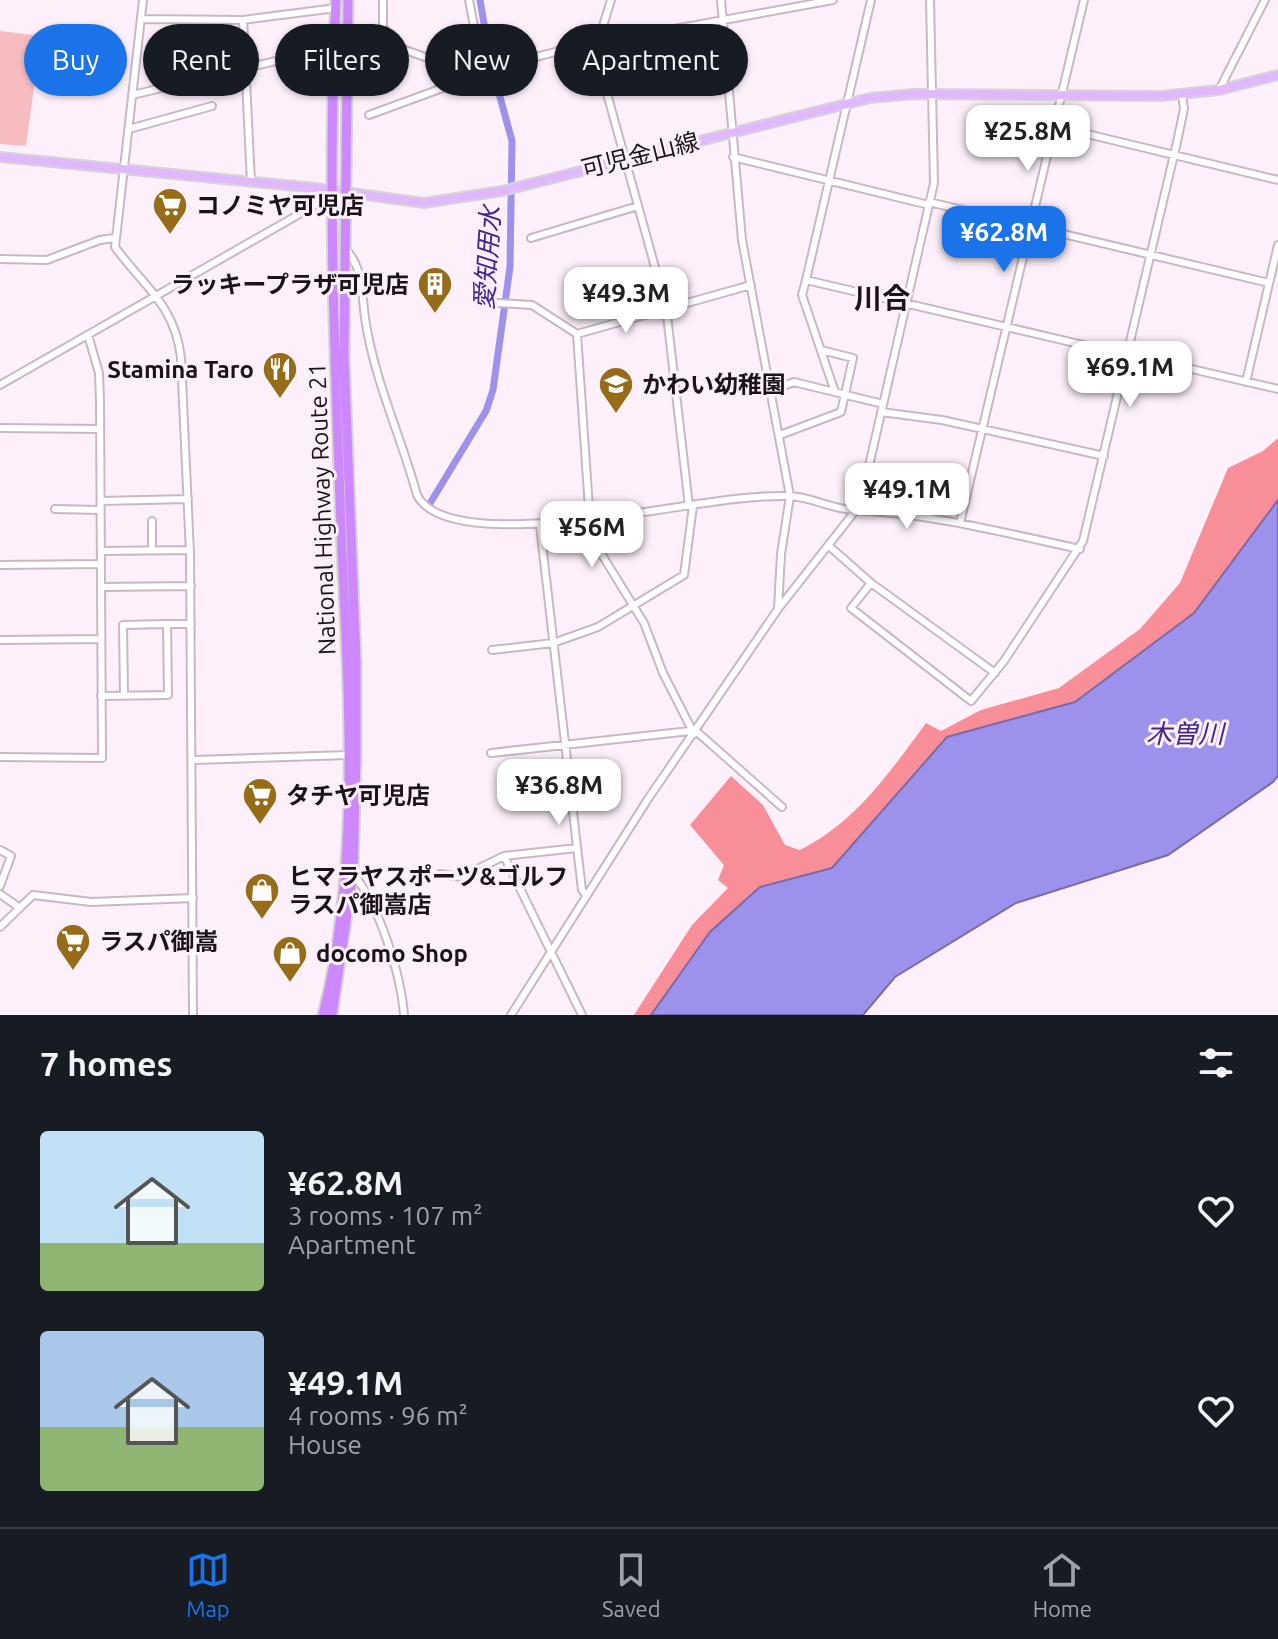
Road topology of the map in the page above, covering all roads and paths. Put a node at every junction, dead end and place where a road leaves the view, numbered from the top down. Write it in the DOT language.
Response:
graph roads {
  1 [pos="143,0"];
  2 [pos="348,0"];
  3 [pos="383,0"];
  4 [pos="469,0"];
  5 [pos="600,0"];
  6 [pos="721,0"];
  7 [pos="833,0"];
  8 [pos="871,0"];
  9 [pos="930,0"];
  10 [pos="1084,0"];
  11 [pos="1265,0"];
  12 [pos="610,2"];
  13 [pos="336,4"];
  14 [pos="141,19"];
  15 [pos="243,20"];
  16 [pos="721,21"];
  17 [pos="243,24"];
  18 [pos="336,24"];
  19 [pos="474,24"];
  20 [pos="602,24"];
  21 [pos="703,24"];
  22 [pos="425,57"];
  23 [pos="1278,75"];
  24 [pos="1219,90"];
  25 [pos="143,92"];
  26 [pos="425,94"];
  27 [pos="132,95"];
  28 [pos="934,95"];
  29 [pos="1182,95"];
  30 [pos="246,96"];
  31 [pos="334,96"];
  32 [pos="610,96"];
  33 [pos="1061,97"];
  34 [pos="847,103"];
  35 [pos="212,106"];
  36 [pos="369,115"];
  37 [pos="1054,126"];
  38 [pos="129,129"];
  39 [pos="731,133"];
  40 [pos="1174,155"];
  41 [pos="0,157"];
  42 [pos="733,157"];
  43 [pos="626,159"];
  44 [pos="125,169"];
  45 [pos="828,180"];
  46 [pos="1278,180"];
  47 [pos="251,182"];
  48 [pos="333,190"];
  49 [pos="346,192"];
  50 [pos="324,200"];
  51 [pos="929,204"];
  52 [pos="638,206"];
  53 [pos="1030,227"];
  54 [pos="115,238"];
  55 [pos="531,238"];
  56 [pos="1278,245"];
  57 [pos="345,249"];
  58 [pos="1151,255"];
  59 [pos="0,259"];
  60 [pos="806,280"];
  61 [pos="1269,283"];
  62 [pos="751,285"];
  63 [pos="157,295"];
  64 [pos="498,303"];
  65 [pos="906,303"];
  66 [pos="666,307"];
  67 [pos="1006,328"];
  68 [pos="577,334"];
  69 [pos="88,335"];
  70 [pos="821,350"];
  71 [pos="1126,355"];
  72 [pos="1246,382"];
  73 [pos="0,385"];
  74 [pos="1278,389"];
  75 [pos="772,390"];
  76 [pos="835,392"];
  77 [pos="845,395"];
  78 [pos="883,404"];
  79 [pos="881,412"];
  80 [pos="0,428"];
  81 [pos="100,429"];
  82 [pos="982,429"];
  83 [pos="780,435"];
  84 [pos="1104,456"];
  85 [pos="790,496"];
  86 [pos="188,499"];
  87 [pos="101,501"];
  88 [pos="691,506"];
  89 [pos="55,509"];
  90 [pos="100,510"];
  91 [pos="857,510"];
  92 [pos="590,519"];
  93 [pos="152,521"];
  94 [pos="960,523"];
  95 [pos="540,526"];
  96 [pos="829,546"];
  97 [pos="1080,549"];
  98 [pos="152,550"];
  99 [pos="190,550"];
  100 [pos="101,551"];
  101 [pos="101,564"];
  102 [pos="0,565"];
  103 [pos="871,583"];
  104 [pos="191,586"];
  105 [pos="101,587"];
  106 [pos="634,607"];
  107 [pos="778,609"];
  108 [pos="167,624"];
  109 [pos="191,624"];
  110 [pos="101,639"];
  111 [pos="0,640"];
  112 [pos="553,643"];
  113 [pos="492,650"];
  114 [pos="995,673"];
  115 [pos="124,695"];
  116 [pos="101,696"];
  117 [pos="693,732"];
  118 [pos="564,745"];
  119 [pos="491,753"];
  120 [pos="349,755"];
  121 [pos="0,757"];
  122 [pos="194,760"];
  123 [pos="782,807"];
  124 [pos="577,848"];
  125 [pos="0,850"];
  126 [pos="504,856"];
  127 [pos="353,874"];
  128 [pos="440,874"];
  129 [pos="0,886"];
  130 [pos="0,894"];
  131 [pos="586,895"];
  132 [pos="193,898"];
  133 [pos="20,908"];
  134 [pos="0,927"];
  135 [pos="550,953"];
  136 [pos="193,1015"];
  137 [pos="323,1015"];
  138 [pos="332,1015"];
  139 [pos="404,1015"];
  140 [pos="511,1015"];
  141 [pos="582,1015"];
  1 -- 14 [label="street"];
  2 -- 49 [label="highway, National Highway Route 21"];
  3 -- 22 [label="street"];
  4 -- 19 [label="street"];
  5 -- 12 [label="street"];
  6 -- 16 [label="street"];
  7 -- 16 [label="street"];
  8 -- 34 [label="street"];
  9 -- 28 [label="street"];
  10 -- 33 [label="street"];
  11 -- 24 [label="street"];
  12 -- 20 [label="street"];
  13 -- 15 [label="street"];
  13 -- 18 [label="highway, National Highway Route 21"];
  14 -- 15 [label="street"];
  14 -- 27 [label="street"];
  15 -- 17 [label="street"];
  16 -- 21 [label="street"];
  16 -- 39 [label="street"];
  23 -- 24 [label="main road, 可児金山線"];
  24 -- 29 [label="main road, 可児金山線"];
  25 -- 27 [label="street"];
  26 -- 36 [label="street"];
  27 -- 38 [label="street"];
  28 -- 33 [label="main road, 可児金山線"];
  28 -- 34 [label="main road, 可児金山線"];
  28 -- 51 [label="street"];
  29 -- 33 [label="main road, 可児金山線"];
  29 -- 40 [label="street"];
  30 -- 47 [label="street"];
  31 -- 48 [label="highway, National Highway Route 21"];
  32 -- 43 [label="street"];
  33 -- 37 [label="street"];
  34 -- 39 [label="main road, 可児金山線"];
  34 -- 45 [label="street"];
  35 -- 38 [label="street"];
  37 -- 40 [label="street"];
  37 -- 53 [label="street"];
  38 -- 44 [label="street"];
  39 -- 42 [label="street"];
  39 -- 43 [label="main road, 可児金山線"];
  40 -- 46 [label="street"];
  40 -- 58 [label="street"];
  41 -- 44 [label="main road, 可児金山線"];
  42 -- 45 [label="street"];
  42 -- 62 [label="street"];
  43 -- 49 [label="main road, 可児金山線"];
  43 -- 52 [label="street"];
  44 -- 47 [label="main road, 可児金山線"];
  44 -- 54 [label="street"];
  45 -- 51 [label="street"];
  45 -- 60 [label="street"];
  47 -- 48 [label="main road, 可児金山線"];
  48 -- 49 [label="main road, 可児金山線"];
  48 -- 120 [label="highway, National Highway Route 21"];
  49 -- 57 [label="highway, National Highway Route 21"];
  50 -- 63 [label="street"];
  51 -- 53 [label="street"];
  51 -- 65 [label="street"];
  52 -- 55 [label="street"];
  52 -- 66 [label="street"];
  53 -- 58 [label="street"];
  53 -- 67 [label="street"];
  54 -- 59 [label="street"];
  54 -- 63 [label="street"];
  56 -- 61 [label="street"];
  57 -- 95 [label="street"];
  57 -- 127 [label="highway, National Highway Route 21"];
  58 -- 61 [label="street"];
  58 -- 71 [label="street"];
  60 -- 65 [label="street"];
  60 -- 70 [label="street"];
  61 -- 72 [label="street"];
  62 -- 66 [label="street"];
  62 -- 75 [label="street"];
  63 -- 69 [label="street"];
  63 -- 86 [label="street"];
  64 -- 68 [label="street"];
  65 -- 67 [label="street"];
  65 -- 78 [label="street"];
  66 -- 68 [label="street"];
  66 -- 88 [label="street"];
  67 -- 71 [label="street"];
  67 -- 82 [label="street"];
  68 -- 92 [label="street"];
  69 -- 73 [label="street"];
  69 -- 81 [label="street"];
  70 -- 76 [label="street"];
  70 -- 77 [label="street"];
  71 -- 72 [label="street"];
  71 -- 84 [label="street"];
  72 -- 74 [label="street"];
  75 -- 76 [label="street"];
  75 -- 83 [label="street"];
  76 -- 77 [label="street"];
  77 -- 78 [label="street"];
  77 -- 83 [label="street"];
  78 -- 79 [label="street"];
  79 -- 82 [label="street"];
  79 -- 91 [label="street"];
  80 -- 81 [label="street"];
  81 -- 87 [label="street"];
  82 -- 84 [label="street"];
  82 -- 94 [label="street"];
  83 -- 85 [label="street"];
  84 -- 97 [label="street"];
  85 -- 88 [label="street"];
  85 -- 91 [label="street"];
  85 -- 107 [label="street"];
  86 -- 87 [label="street"];
  86 -- 99 [label="street"];
  87 -- 90 [label="street"];
  88 -- 92 [label="street"];
  88 -- 106 [label="street"];
  89 -- 90 [label="street"];
  90 -- 100 [label="street"];
  91 -- 94 [label="street"];
  91 -- 96 [label="street"];
  92 -- 95 [label="street"];
  92 -- 106 [label="street"];
  93 -- 98 [label="street"];
  94 -- 97 [label="street"];
  95 -- 112 [label="street"];
  96 -- 103 [label="street"];
  96 -- 107 [label="street"];
  97 -- 114 [label="street"];
  98 -- 99 [label="street"];
  98 -- 100 [label="street"];
  99 -- 104 [label="street"];
  100 -- 101 [label="street"];
  101 -- 102 [label="street"];
  101 -- 105 [label="street"];
  103 -- 114 [label="street"];
  103 -- 114 [label="street"];
  104 -- 105 [label="street"];
  104 -- 109 [label="street"];
  105 -- 110 [label="street"];
  106 -- 112 [label="street"];
  106 -- 117 [label="street"];
  107 -- 117 [label="street"];
  108 -- 109 [label="street"];
  108 -- 115 [label="street"];
  108 -- 115 [label="street"];
  109 -- 122 [label="street"];
  110 -- 111 [label="street"];
  110 -- 116 [label="street"];
  112 -- 113 [label="street"];
  112 -- 118 [label="street"];
  115 -- 116 [label="street"];
  116 -- 121 [label="street"];
  117 -- 118 [label="street"];
  117 -- 123 [label="street"];
  117 -- 131 [label="street"];
  118 -- 119 [label="street"];
  118 -- 124 [label="street"];
  120 -- 122 [label="street"];
  120 -- 137 [label="highway, National Highway Route 21"];
  122 -- 132 [label="street"];
  124 -- 126 [label="street"];
  124 -- 131 [label="street"];
  125 -- 129 [label="street"];
  126 -- 128 [label="street"];
  126 -- 135 [label="street"];
  127 -- 138 [label="highway, National Highway Route 21"];
  127 -- 139 [label="street"];
  130 -- 133 [label="street"];
  131 -- 135 [label="street"];
  132 -- 133 [label="street"];
  132 -- 136 [label="street"];
  133 -- 134 [label="street"];
  135 -- 140 [label="street"];
  135 -- 141 [label="street"];
}
